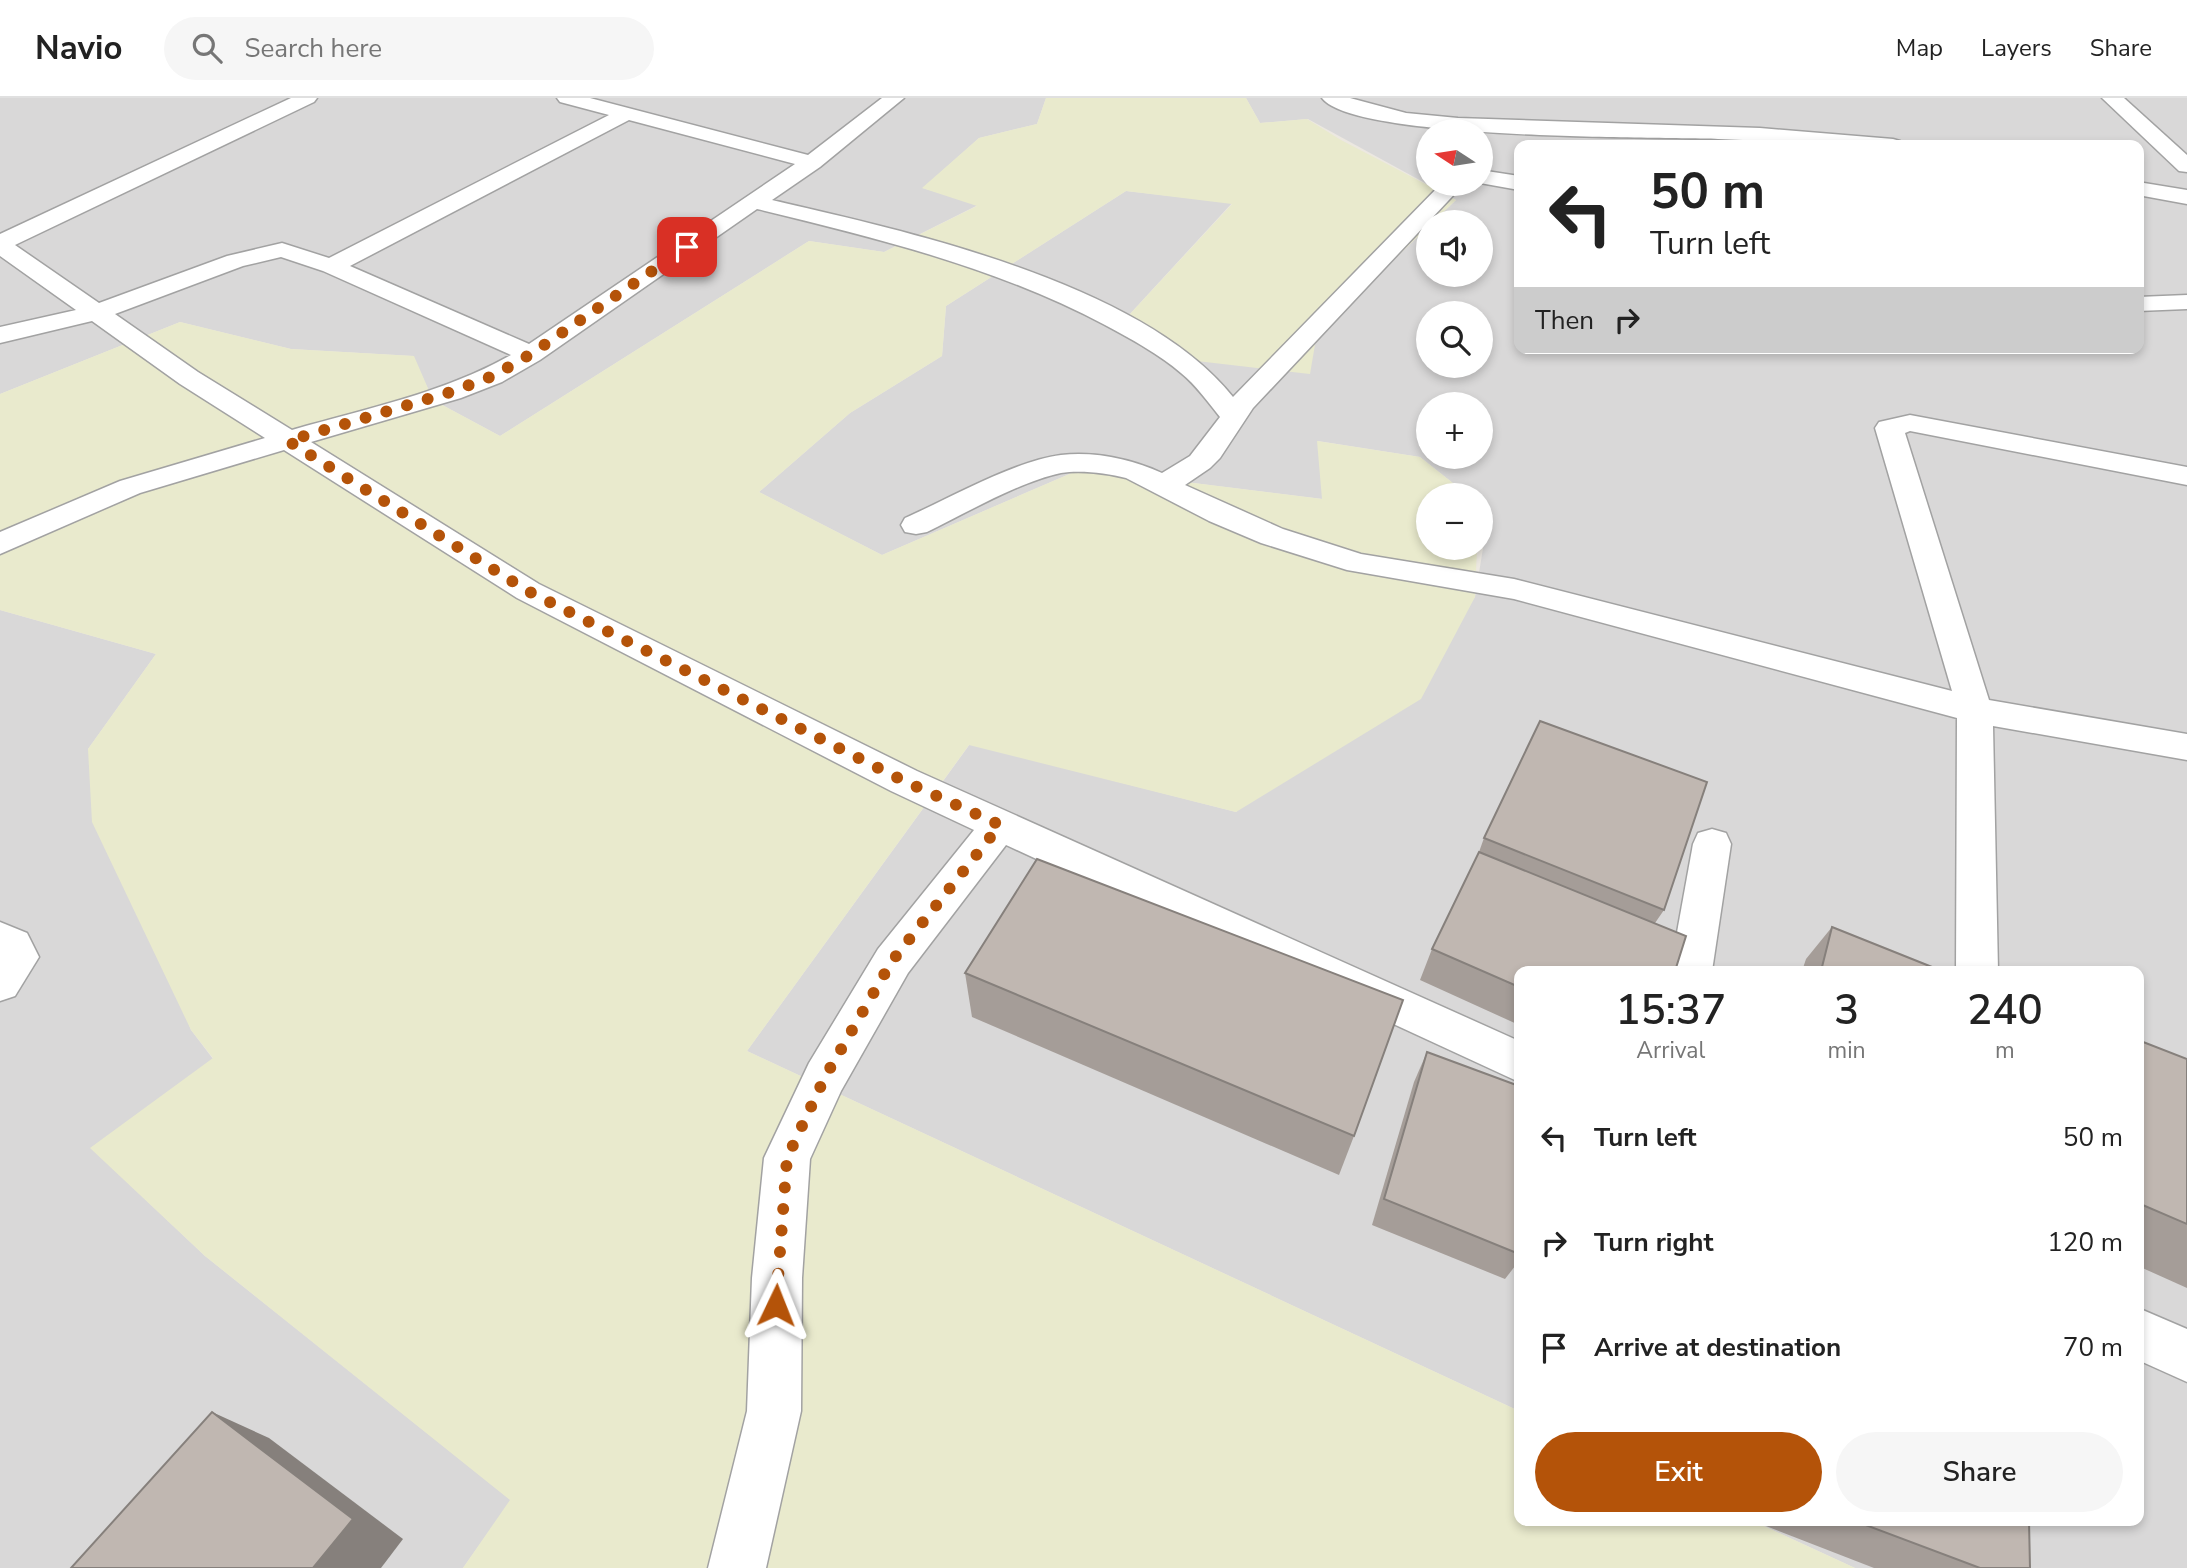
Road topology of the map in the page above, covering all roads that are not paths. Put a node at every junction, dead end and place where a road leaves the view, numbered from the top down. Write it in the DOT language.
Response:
graph roads {
  1 [pos="307,98"];
  2 [pos="567,98"];
  3 [pos="894,98"];
  4 [pos="1332,98"];
  5 [pos="2112,98"];
  6 [pos="628,113"];
  7 [pos="2141,126"];
  8 [pos="2175,130"];
  9 [pos="1623,139"];
  10 [pos="1837,140"];
  11 [pos="812,162"];
  12 [pos="2187,166"];
  13 [pos="1493,178"];
  14 [pos="1514,182"];
  15 [pos="2144,189"];
  16 [pos="1441,196"];
  17 [pos="2187,197"];
  18 [pos="754,202"];
  19 [pos="0,244"];
  20 [pos="331,266"];
  21 [pos="2187,302"];
  22 [pos="2144,304"];
  23 [pos="96,313"];
  24 [pos="0,335"];
  25 [pos="531,354"];
  26 [pos="1234,417"];
  27 [pos="288,441"];
  28 [pos="2187,476"];
  29 [pos="1164,485"];
  30 [pos="916,525"];
  31 [pos="0,544"];
  32 [pos="1975,710"];
  33 [pos="2187,747"];
  34 [pos="1000,825"];
  35 [pos="1712,844"];
  36 [pos="0,939"];
  37 [pos="1692,966"];
  38 [pos="1977,966"];
  39 [pos="0,982"];
  40 [pos="1514,1060"];
  41 [pos="2144,1336"];
  42 [pos="2187,1356"];
  43 [pos="737,1568"];
  1 -- 19 [label="street"];
  2 -- 6 [label="street"];
  3 -- 11 [label="street"];
  4 -- 9 [label="street"];
  5 -- 7 [label="street"];
  6 -- 11 [label="street"];
  6 -- 20 [label="street"];
  7 -- 8 [label="street"];
  7 -- 12 [label="street"];
  9 -- 10 [label="street"];
  11 -- 18 [label="street"];
  13 -- 14 [label="street"];
  15 -- 17 [label="street"];
  16 -- 26 [label="street"];
  18 -- 25 [label="street"];
  18 -- 26 [label="street"];
  19 -- 23 [label="street"];
  20 -- 23 [label="street"];
  20 -- 25 [label="street"];
  21 -- 22 [label="street"];
  23 -- 24 [label="street"];
  23 -- 27 [label="street"];
  25 -- 27 [label="street"];
  26 -- 29 [label="street"];
  27 -- 31 [label="street"];
  27 -- 34 [label="street"];
  28 -- 32 [label="street"];
  29 -- 30 [label="street"];
  29 -- 32 [label="street"];
  32 -- 33 [label="street"];
  32 -- 38 [label="street"];
  34 -- 40 [label="street"];
  34 -- 43 [label="street"];
  35 -- 37 [label="street"];
  36 -- 39 [label="street"];
  41 -- 42 [label="street"];
}
